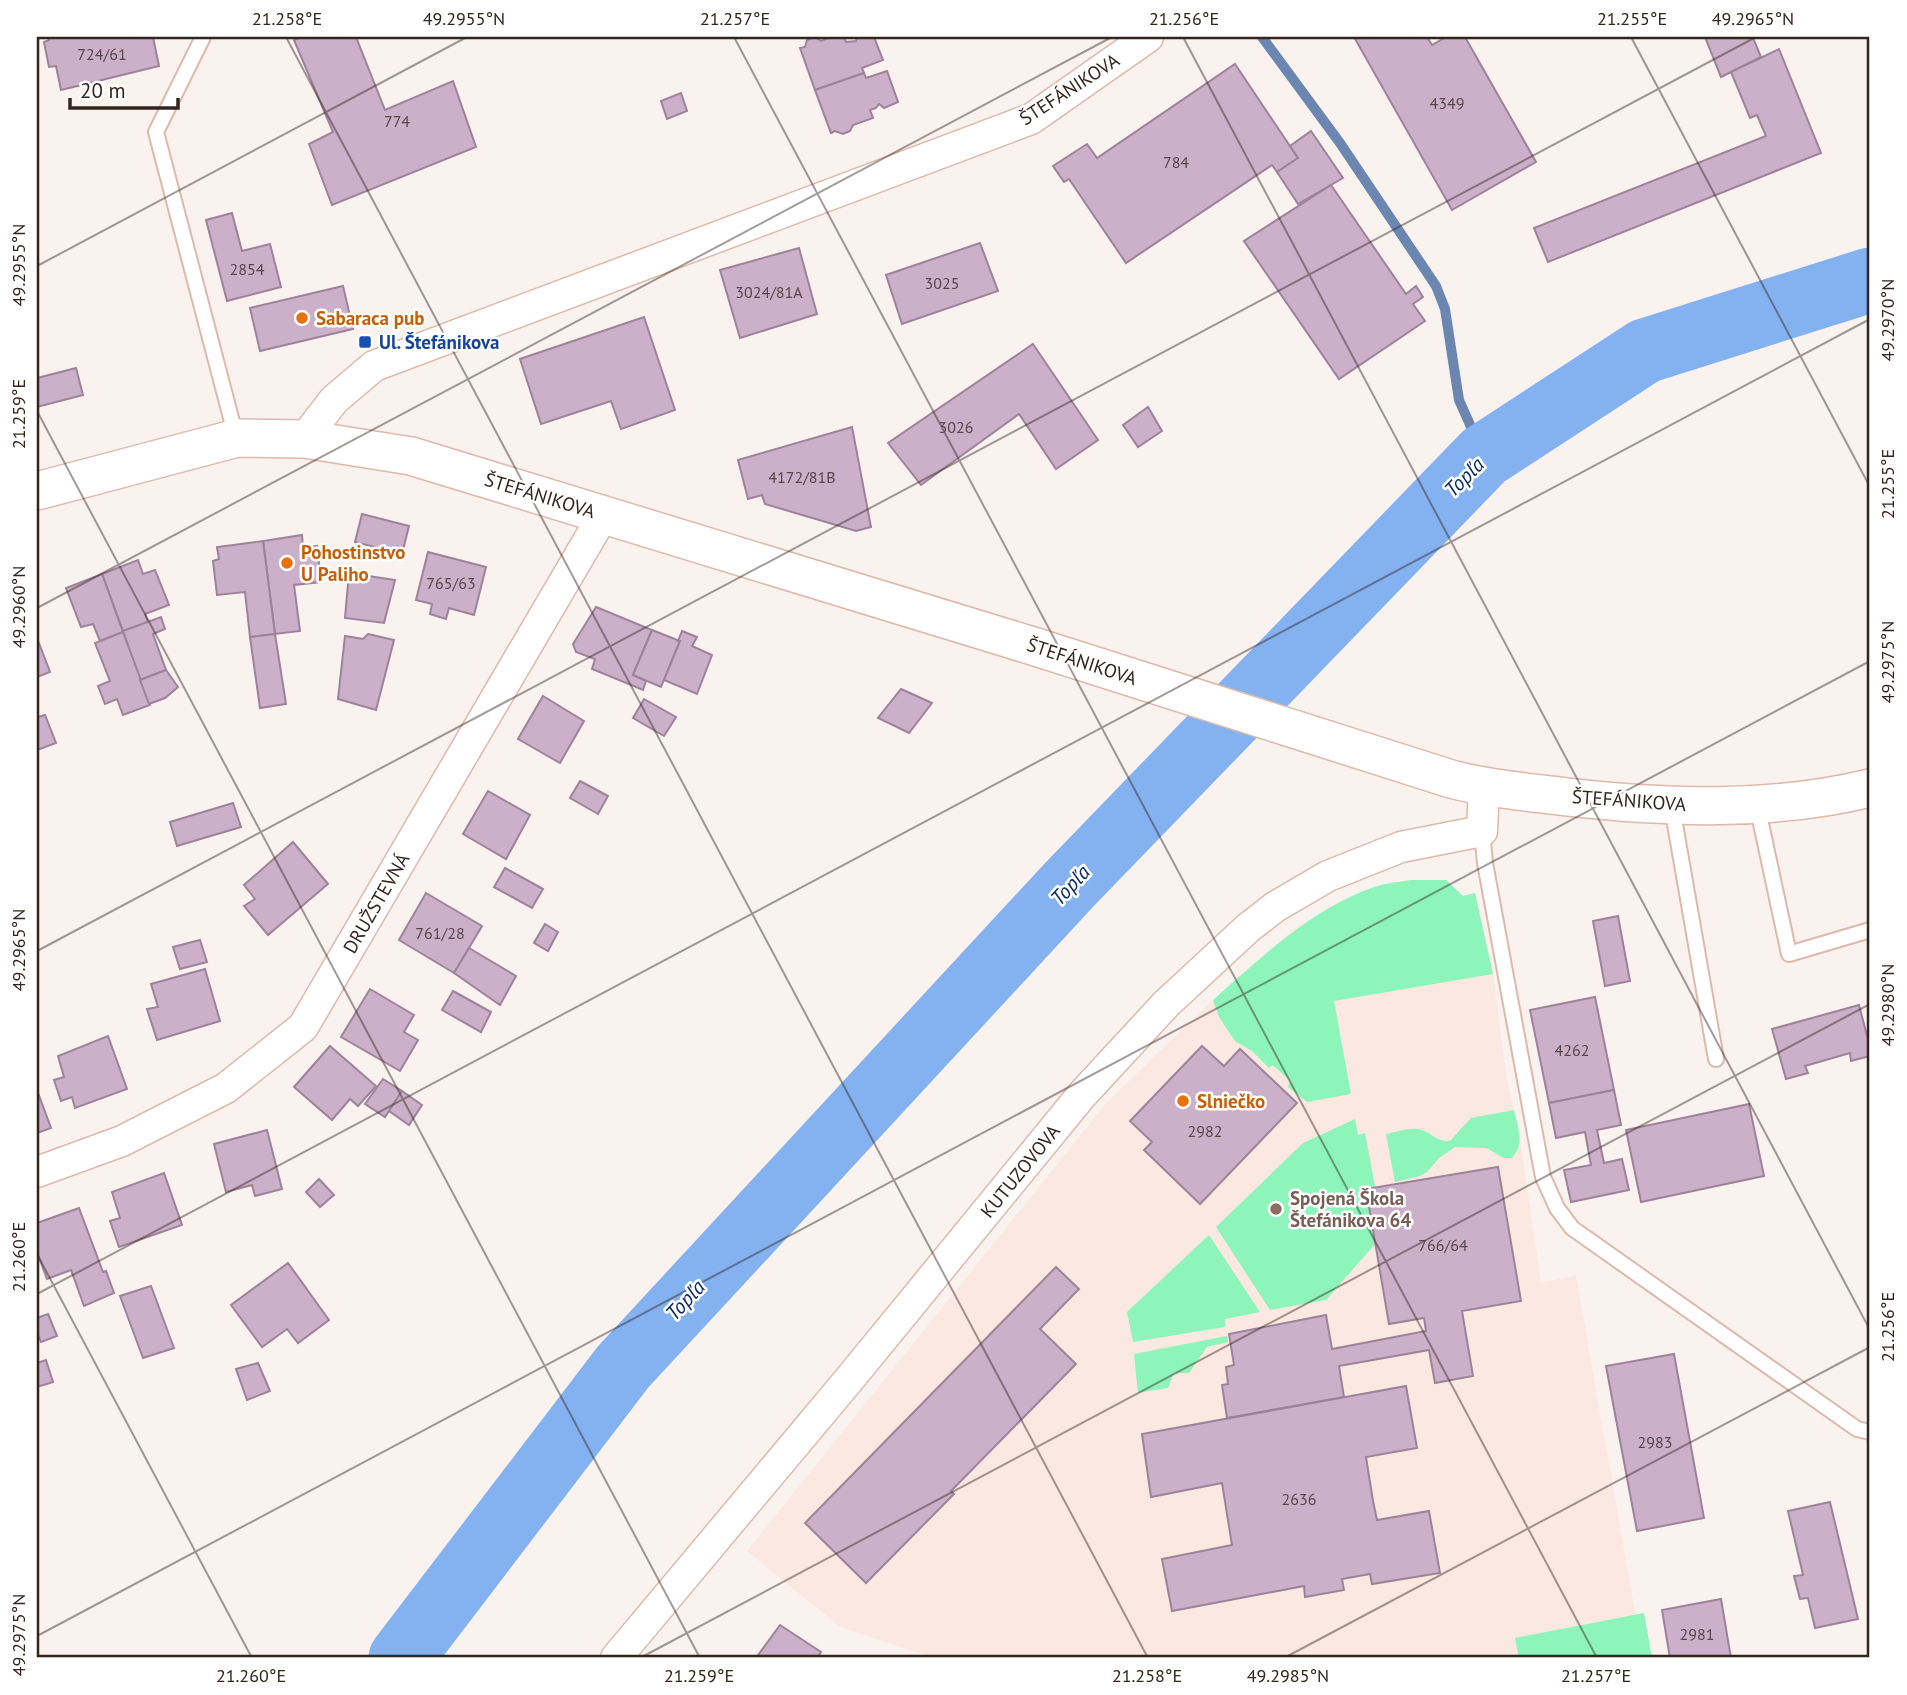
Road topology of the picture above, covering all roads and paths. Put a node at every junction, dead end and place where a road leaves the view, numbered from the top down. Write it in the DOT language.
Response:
graph roads {
  1 [pos="203,37"];
  2 [pos="1148,37"];
  3 [pos="237,438"];
  4 [pos="304,439"];
  5 [pos="37,491"];
  6 [pos="604,514"];
  7 [pos="1467,783"];
  8 [pos="1870,788"];
  9 [pos="1757,803"];
  10 [pos="1672,806"];
  11 [pos="1482,831"];
  12 [pos="1870,930"];
  13 [pos="1716,1059"];
  14 [pos="37,1172"];
  15 [pos="1870,1432"];
  16 [pos="616,1658"];
  1 -- 3 [label="lane"];
  2 -- 4 [label="street, ŠTEFÁNIKOVA"];
  3 -- 4 [label="street, ŠTEFÁNIKOVA"];
  3 -- 5 [label="street, ŠTEFÁNIKOVA"];
  4 -- 6 [label="street, ŠTEFÁNIKOVA"];
  6 -- 7 [label="street, ŠTEFÁNIKOVA"];
  6 -- 14 [label="street, DRUŽSTEVNÁ"];
  7 -- 10 [label="street, ŠTEFÁNIKOVA"];
  7 -- 11 [label="street"];
  8 -- 9 [label="street, ŠTEFÁNIKOVA"];
  9 -- 10 [label="street, ŠTEFÁNIKOVA"];
  9 -- 12 [label="lane"];
  10 -- 13 [label="lane"];
  11 -- 15 [label="lane"];
  11 -- 16 [label="street, KUTUZOVOVA"];
}
